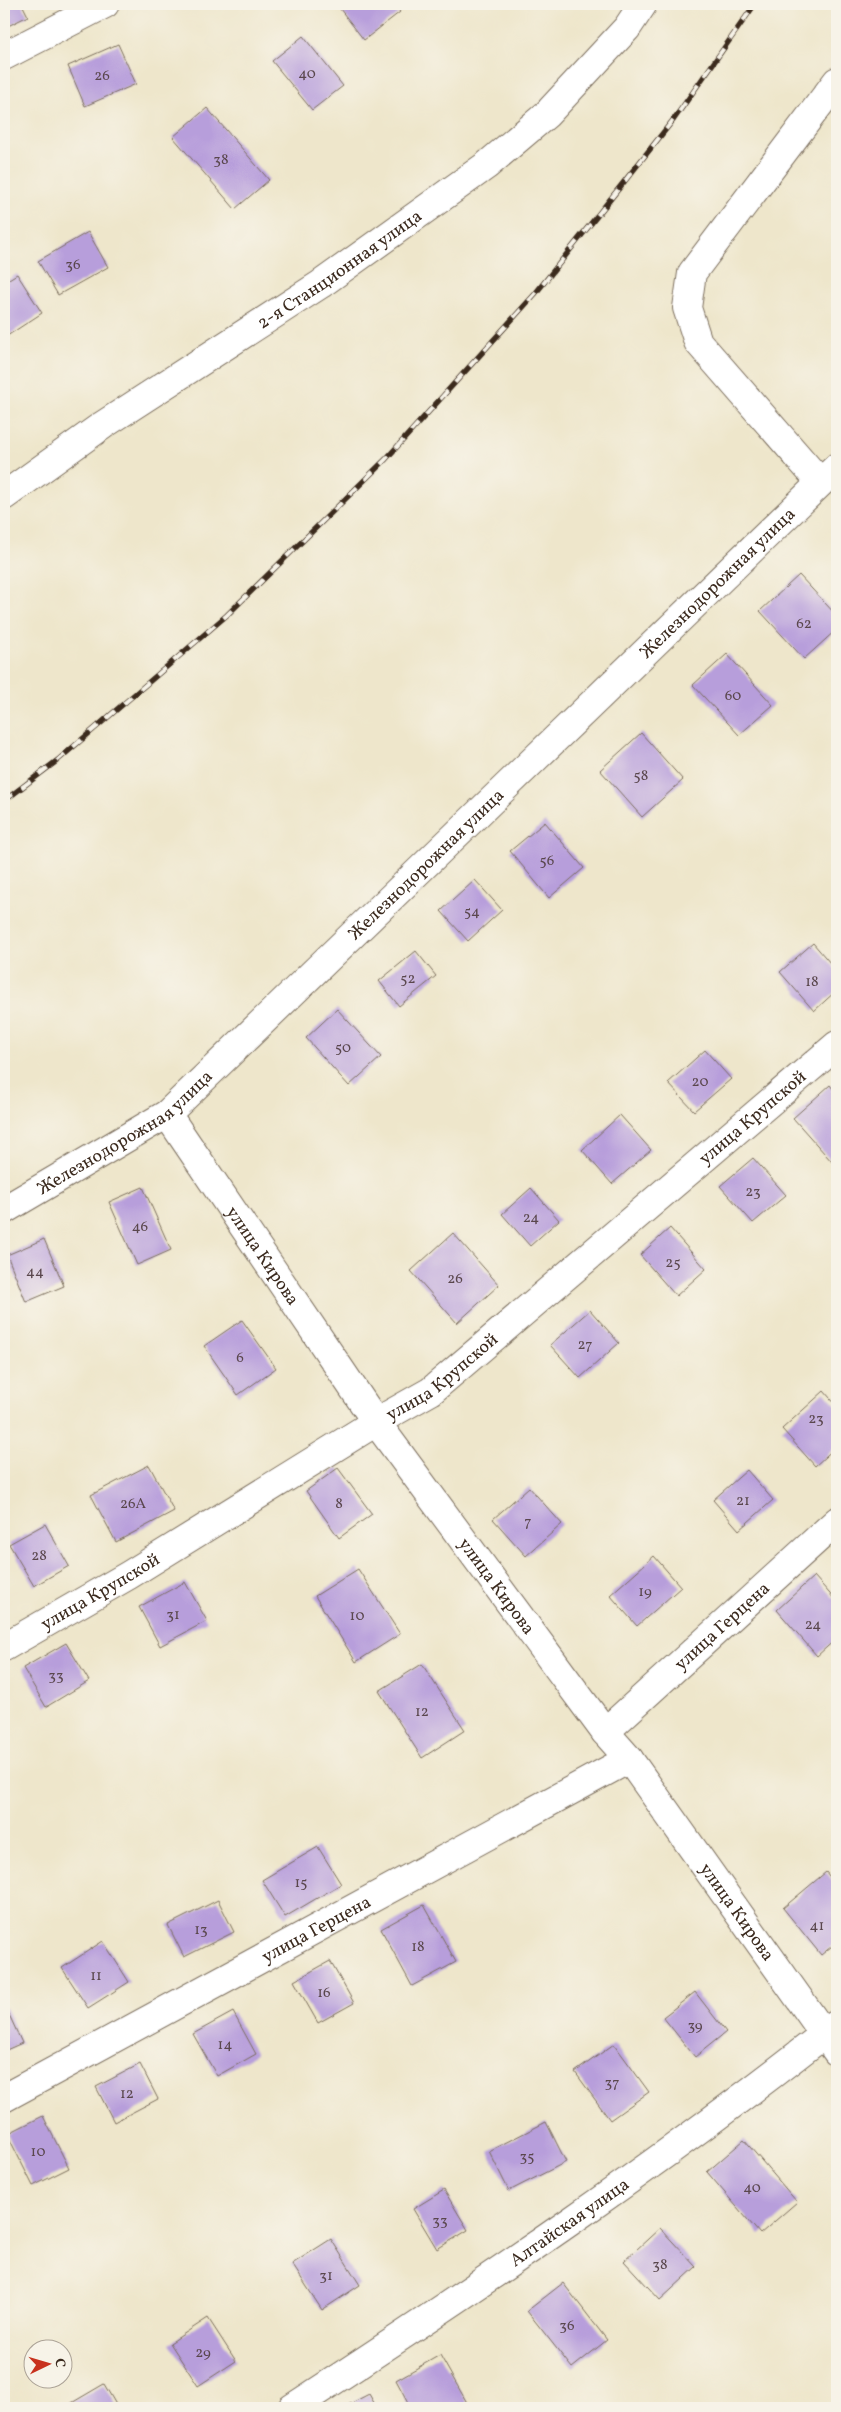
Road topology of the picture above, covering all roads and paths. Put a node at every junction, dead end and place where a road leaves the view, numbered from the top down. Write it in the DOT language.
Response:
graph roads {
  1 [pos="105,4"];
  2 [pos="643,4"];
  3 [pos="4,56"];
  4 [pos="837,81"];
  5 [pos="829,474"];
  6 [pos="4,496"];
  7 [pos="837,1045"];
  8 [pos="167,1114"];
  9 [pos="4,1210"];
  10 [pos="376,1422"];
  11 [pos="837,1521"];
  12 [pos="4,1647"];
  13 [pos="605,1732"];
  14 [pos="629,1759"];
  15 [pos="833,2036"];
  16 [pos="4,2098"];
  17 [pos="292,2408"];
  1 -- 3 [label="street"];
  2 -- 6 [label="street, 2-я Станционная улица"];
  4 -- 5 [label="street"];
  5 -- 8 [label="street, Железнодорожная улица"];
  7 -- 10 [label="street, улица Крупской"];
  8 -- 9 [label="street, Железнодорожная улица"];
  8 -- 10 [label="street, улица Кирова"];
  10 -- 12 [label="street, улица Крупской"];
  10 -- 13 [label="street, улица Кирова"];
  11 -- 13 [label="street, улица Герцена"];
  13 -- 14 [label="street, улица Кирова"];
  14 -- 15 [label="street, улица Кирова"];
  14 -- 16 [label="street, улица Герцена"];
  15 -- 17 [label="street, Алтайская улица"];
}
